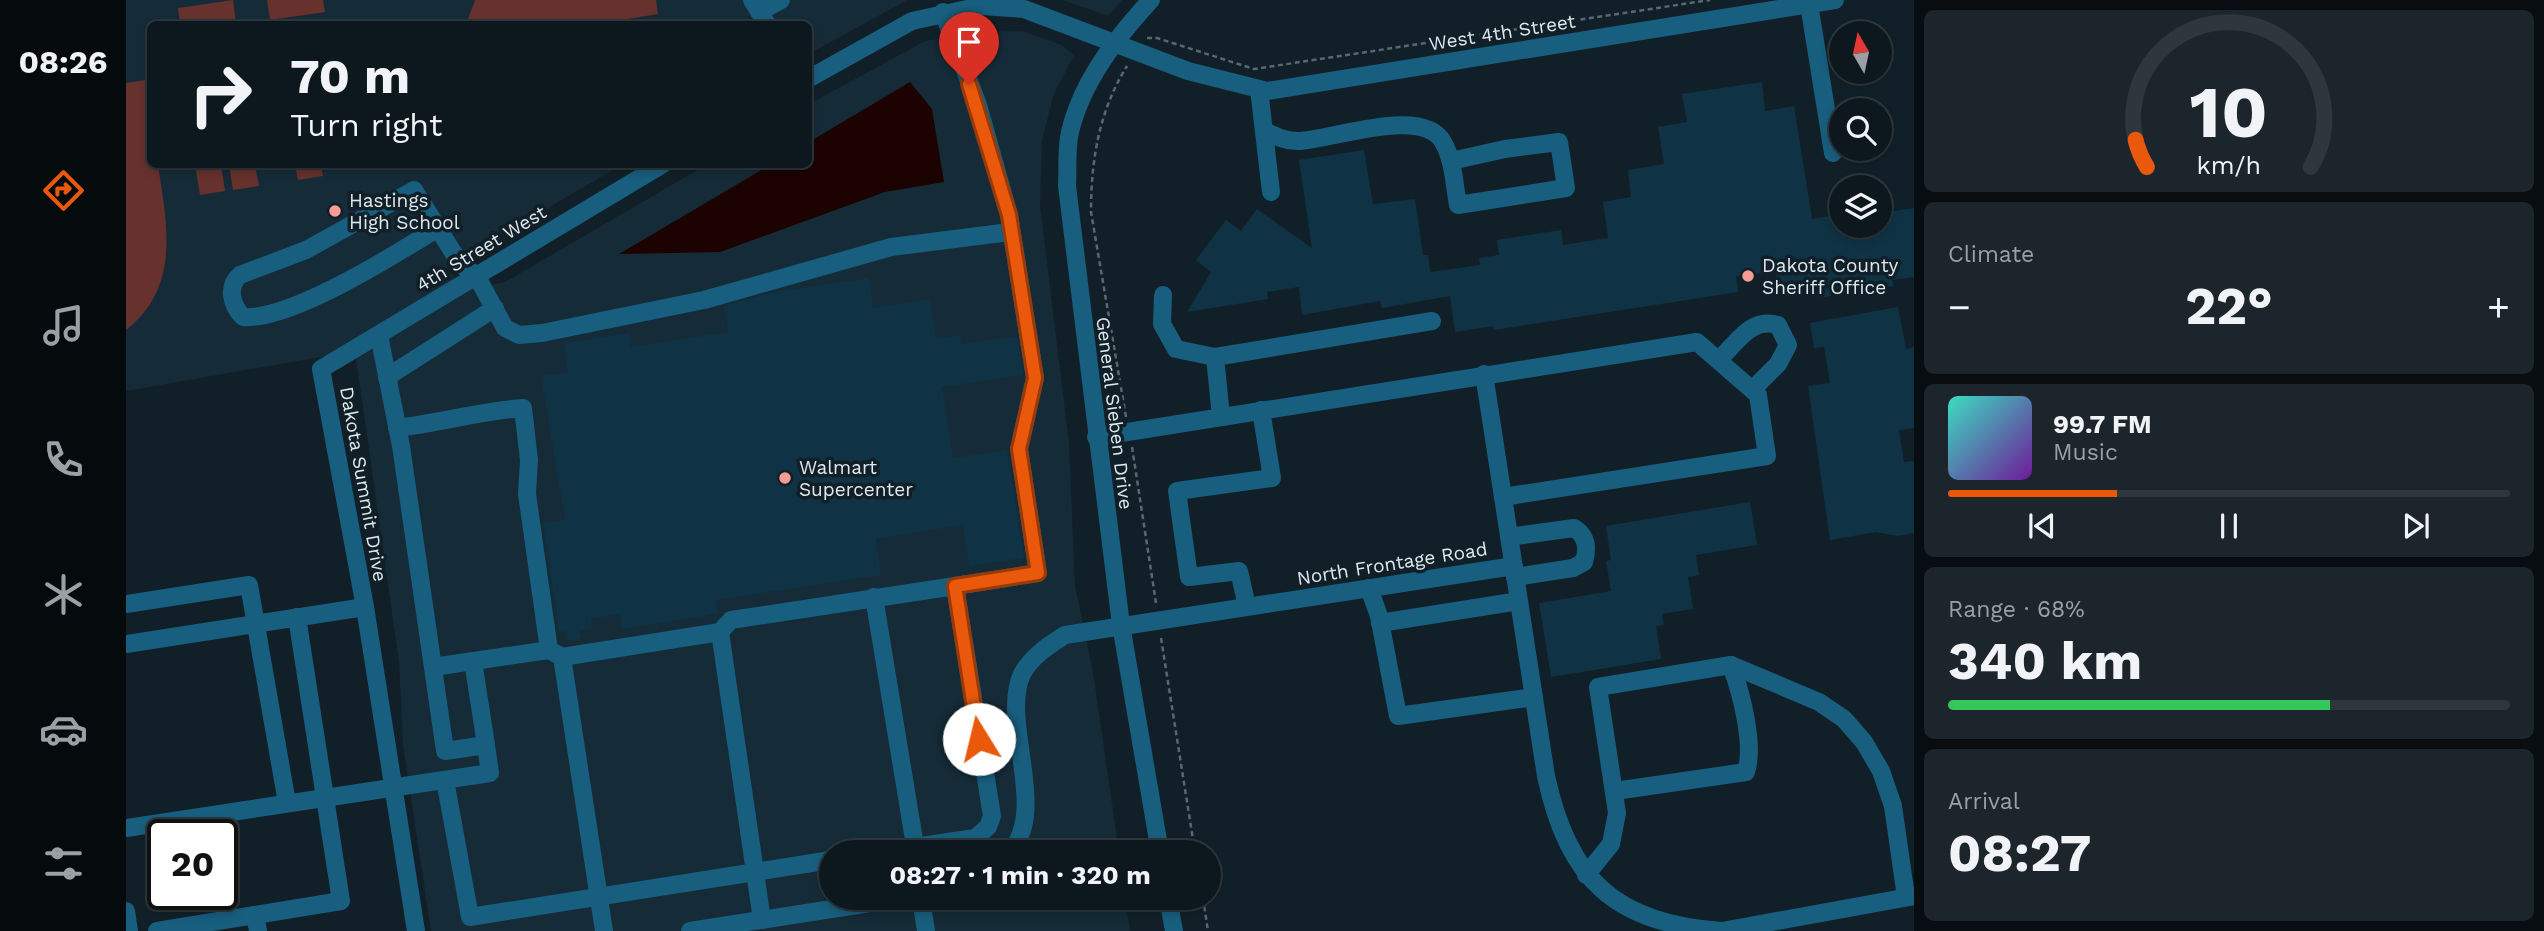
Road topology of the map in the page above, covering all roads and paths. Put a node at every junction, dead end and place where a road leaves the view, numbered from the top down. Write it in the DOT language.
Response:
graph roads {
  1 [pos="781,0"];
  2 [pos="1151,0"];
  3 [pos="1710,0"];
  4 [pos="1835,0"];
  5 [pos="1808,4"];
  6 [pos="759,12"];
  7 [pos="943,12"];
  8 [pos="1157,38"];
  9 [pos="1114,41"];
  10 [pos="812,77"];
  11 [pos="1259,89"];
  12 [pos="1829,129"];
  13 [pos="1264,131"];
  14 [pos="1451,161"];
  15 [pos="656,168"];
  16 [pos="1271,192"];
  17 [pos="438,228"];
  18 [pos="1010,232"];
  19 [pos="476,275"];
  20 [pos="1163,295"];
  21 [pos="495,308"];
  22 [pos="1433,321"];
  23 [pos="379,335"];
  24 [pos="1214,357"];
  25 [pos="1718,360"];
  26 [pos="321,369"];
  27 [pos="1484,374"];
  28 [pos="387,377"];
  29 [pos="1752,390"];
  30 [pos="1261,410"];
  31 [pos="1221,417"];
  32 [pos="397,428"];
  33 [pos="1096,437"];
  34 [pos="1503,497"];
  35 [pos="1509,537"];
  36 [pos="1514,572"];
  37 [pos="955,586"];
  38 [pos="1369,588"];
  39 [pos="874,597"];
  40 [pos="1519,601"];
  41 [pos="126,604"];
  42 [pos="1247,606"];
  43 [pos="365,607"];
  44 [pos="297,617"];
  45 [pos="1380,623"];
  46 [pos="256,624"];
  47 [pos="1121,625"];
  48 [pos="720,632"];
  49 [pos="126,644"];
  50 [pos="556,653"];
  51 [pos="473,661"];
  52 [pos="1731,665"];
  53 [pos="433,667"];
  54 [pos="1534,697"];
  55 [pos="486,745"];
  56 [pos="444,779"];
  57 [pos="393,787"];
  58 [pos="1615,791"];
  59 [pos="324,797"];
  60 [pos="287,803"];
  61 [pos="126,828"];
  62 [pos="914,840"];
  63 [pos="965,840"];
  64 [pos="1019,840"];
  65 [pos="1158,840"];
  66 [pos="819,862"];
  67 [pos="757,872"];
  68 [pos="1586,874"];
  69 [pos="1910,896"];
  70 [pos="598,897"];
  71 [pos="826,910"];
  72 [pos="923,910"];
  73 [pos="1170,910"];
  74 [pos="1205,910"];
  75 [pos="126,911"];
  76 [pos="762,920"];
  77 [pos="257,923"];
  78 [pos="129,931"];
  79 [pos="156,931"];
  80 [pos="416,931"];
  81 [pos="604,931"];
  82 [pos="690,931"];
  83 [pos="926,931"];
  84 [pos="1174,931"];
  85 [pos="1208,931"];
  1 -- 6 [label="street"];
  2 -- 9 [label="street, General Sieben Drive"];
  3 -- 8 [label="path"];
  4 -- 5 [label="street, West 4th Street"];
  5 -- 11 [label="street, West 4th Street"];
  5 -- 12 [label="street"];
  7 -- 9 [label="street"];
  7 -- 10 [label="street"];
  7 -- 18 [label="street"];
  9 -- 11 [label="street"];
  9 -- 33 [label="street, General Sieben Drive"];
  11 -- 13 [label="street"];
  13 -- 14 [label="street"];
  13 -- 16 [label="street"];
  14 -- 14 [label="street"];
  15 -- 19 [label="street, 4th Street West"];
  17 -- 17 [label="street"];
  17 -- 19 [label="street"];
  18 -- 21 [label="street"];
  18 -- 37 [label="street"];
  19 -- 21 [label="street"];
  19 -- 23 [label="street, 4th Street West"];
  20 -- 24 [label="street"];
  21 -- 28 [label="street"];
  22 -- 24 [label="street"];
  23 -- 26 [label="street, 4th Street West"];
  23 -- 28 [label="street"];
  24 -- 31 [label="street"];
  25 -- 27 [label="street"];
  25 -- 29 [label="street"];
  25 -- 29 [label="street"];
  26 -- 43 [label="street, Dakota Summit Drive"];
  27 -- 30 [label="street"];
  27 -- 34 [label="street"];
  28 -- 32 [label="street"];
  29 -- 34 [label="street"];
  30 -- 31 [label="street"];
  30 -- 42 [label="street"];
  31 -- 33 [label="street"];
  32 -- 50 [label="street"];
  32 -- 53 [label="street"];
  33 -- 47 [label="street, General Sieben Drive"];
  34 -- 35 [label="street"];
  35 -- 36 [label="street"];
  35 -- 36 [label="street, North Frontage Road"];
  36 -- 38 [label="street, North Frontage Road"];
  36 -- 40 [label="street"];
  37 -- 39 [label="street"];
  37 -- 63 [label="street"];
  38 -- 42 [label="street, North Frontage Road"];
  38 -- 45 [label="street"];
  39 -- 48 [label="street"];
  39 -- 62 [label="street"];
  40 -- 45 [label="street"];
  40 -- 54 [label="street"];
  41 -- 46 [label="street"];
  42 -- 47 [label="street, North Frontage Road"];
  43 -- 44 [label="street"];
  43 -- 57 [label="street, Dakota Summit Drive"];
  44 -- 46 [label="street"];
  44 -- 59 [label="street"];
  45 -- 54 [label="street"];
  46 -- 49 [label="street"];
  46 -- 60 [label="street"];
  47 -- 64 [label="street, North Frontage Road"];
  47 -- 65 [label="street, General Sieben Drive"];
  48 -- 50 [label="street"];
  48 -- 67 [label="street"];
  50 -- 51 [label="street"];
  50 -- 70 [label="street"];
  51 -- 53 [label="street"];
  51 -- 55 [label="street"];
  52 -- 58 [label="street"];
  52 -- 58 [label="street"];
  52 -- 69 [label="street"];
  53 -- 55 [label="street"];
  54 -- 68 [label="street"];
  55 -- 56 [label="street"];
  56 -- 57 [label="street"];
  56 -- 70 [label="street"];
  57 -- 59 [label="street"];
  57 -- 80 [label="street, Dakota Summit Drive"];
  58 -- 68 [label="street"];
  59 -- 60 [label="street"];
  59 -- 77 [label="street"];
  60 -- 61 [label="street"];
  66 -- 67 [label="street"];
  67 -- 70 [label="street"];
  67 -- 76 [label="street"];
  68 -- 69 [label="street"];
  70 -- 81 [label="street"];
  71 -- 76 [label="street"];
  72 -- 83 [label="street"];
  73 -- 84 [label="street"];
  74 -- 85 [label="path"];
  75 -- 78 [label="street"];
  76 -- 82 [label="street"];
  77 -- 79 [label="street"];
}
